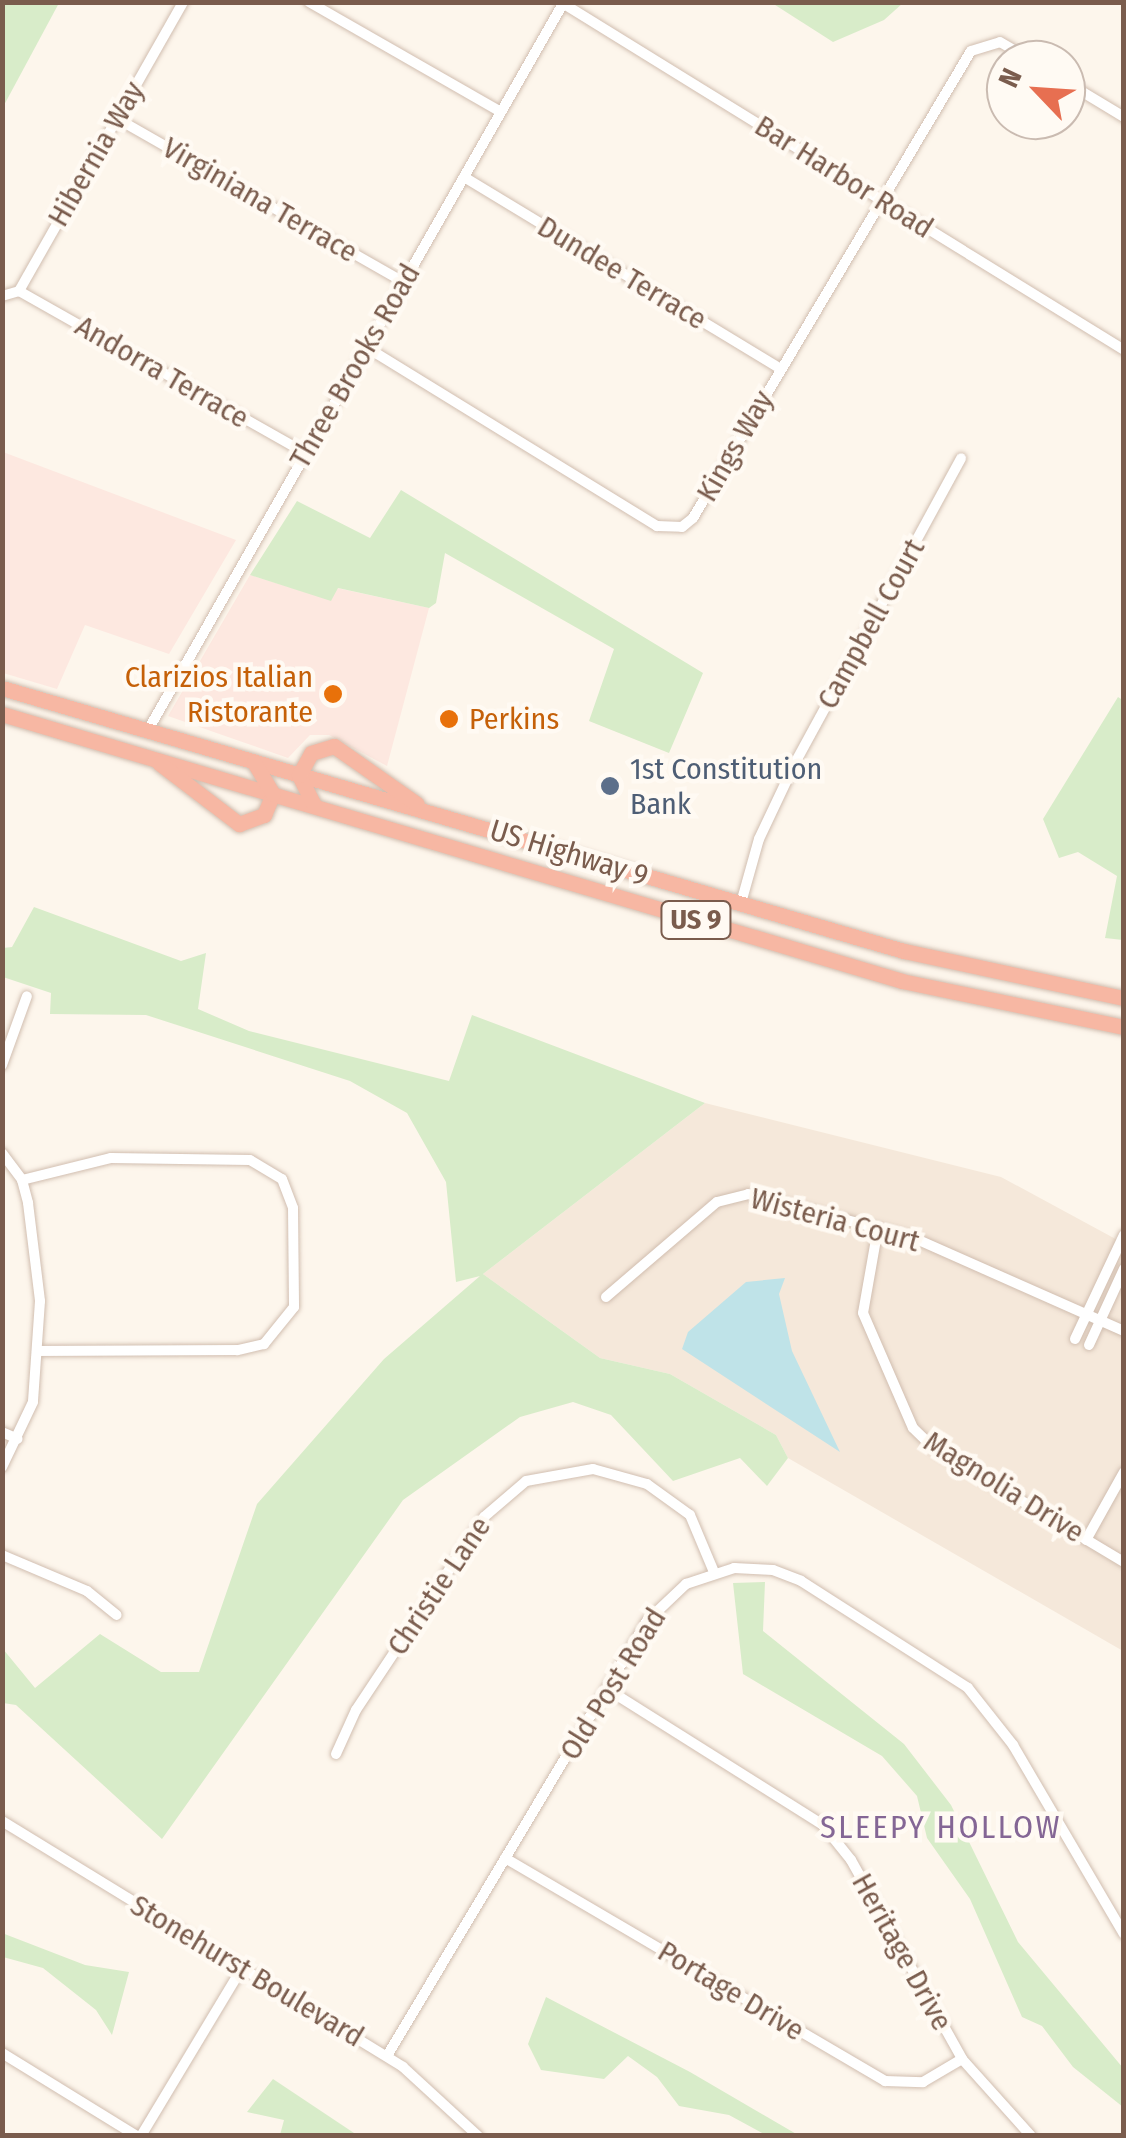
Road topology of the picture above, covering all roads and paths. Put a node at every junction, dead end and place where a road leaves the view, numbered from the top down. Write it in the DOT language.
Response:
graph roads {
  1 [pos="183,2"];
  2 [pos="309,2"];
  3 [pos="564,3"];
  4 [pos="986,46"];
  5 [pos="1086,94"];
  6 [pos="501,112"];
  7 [pos="1124,117"];
  8 [pos="116,118"];
  9 [pos="464,176"];
  10 [pos="882,202"];
  11 [pos="404,282"];
  12 [pos="20,291"];
  13 [pos="2,296"];
  14 [pos="366,347"];
  15 [pos="1124,350"];
  16 [pos="780,368"];
  17 [pos="304,453"];
  18 [pos="961,458"];
  19 [pos="2,688"];
  20 [pos="2,714"];
  21 [pos="148,730"];
  22 [pos="154,759"];
  23 [pos="254,762"];
  24 [pos="299,775"];
  25 [pos="273,794"];
  26 [pos="316,808"];
  27 [pos="429,813"];
  28 [pos="741,903"];
  29 [pos="27,996"];
  30 [pos="1124,998"];
  31 [pos="1124,1027"];
  32 [pos="2,1065"];
  33 [pos="2,1154"];
  34 [pos="22,1180"];
  35 [pos="878,1228"];
  36 [pos="1124,1235"];
  37 [pos="1124,1269"];
  38 [pos="606,1297"];
  39 [pos="1086,1314"];
  40 [pos="1100,1321"];
  41 [pos="1124,1331"];
  42 [pos="1075,1339"];
  43 [pos="1089,1346"];
  44 [pos="38,1350"];
  45 [pos="2,1432"];
  46 [pos="18,1439"];
  47 [pos="2,1467"];
  48 [pos="1124,1472"];
  49 [pos="1086,1540"];
  50 [pos="2,1555"];
  51 [pos="1124,1562"];
  52 [pos="714,1572"];
  53 [pos="116,1615"];
  54 [pos="607,1689"];
  55 [pos="336,1754"];
  56 [pos="2,1821"];
  57 [pos="505,1858"];
  58 [pos="1124,1934"];
  59 [pos="242,1968"];
  60 [pos="2,2053"];
  61 [pos="386,2056"];
  62 [pos="962,2059"];
  63 [pos="139,2136"];
  64 [pos="478,2136"];
  65 [pos="1031,2136"];
  1 -- 8 [label="street, Hibernia Way"];
  2 -- 6 [label="street"];
  3 -- 6 [label="street, Three Brooks Road"];
  3 -- 10 [label="street, Bar Harbor Road"];
  4 -- 10 [label="street, Kings Way"];
  5 -- 7 [label="street"];
  6 -- 9 [label="street, Three Brooks Road"];
  8 -- 11 [label="street, Virginiana Terrace"];
  8 -- 12 [label="street, Hibernia Way"];
  9 -- 11 [label="street, Three Brooks Road"];
  9 -- 16 [label="street, Dundee Terrace"];
  10 -- 15 [label="street, Bar Harbor Road"];
  10 -- 16 [label="street, Kings Way"];
  11 -- 14 [label="street, Three Brooks Road"];
  12 -- 13 [label="street"];
  12 -- 17 [label="street, Andorra Terrace"];
  14 -- 16 [label="street, Kings Way"];
  14 -- 17 [label="street, Three Brooks Road"];
  17 -- 21 [label="street, Three Brooks Road"];
  18 -- 28 [label="street, Campbell Court"];
  19 -- 21 [label="highway, US Highway 9 / US 9"];
  20 -- 22 [label="highway, US Highway 9 / US 9"];
  21 -- 23 [label="highway, US Highway 9 / US 9"];
  22 -- 25 [label="highway, US Highway 9 / US 9"];
  22 -- 25 [label="highway"];
  23 -- 24 [label="highway, US Highway 9 / US 9"];
  23 -- 25 [label="highway"];
  24 -- 26 [label="highway"];
  24 -- 27 [label="highway, US Highway 9 / US 9"];
  24 -- 27 [label="highway"];
  25 -- 26 [label="highway, US Highway 9 / US 9"];
  26 -- 31 [label="highway, US Highway 9 / US 9"];
  27 -- 28 [label="highway, US Highway 9 / US 9"];
  28 -- 30 [label="highway, US Highway 9 / US 9"];
  29 -- 32 [label="street"];
  33 -- 34 [label="street"];
  34 -- 44 [label="street"];
  34 -- 44 [label="street"];
  35 -- 38 [label="street, Wisteria Court"];
  35 -- 39 [label="street, Wisteria Court"];
  35 -- 49 [label="street, Magnolia Drive"];
  36 -- 39 [label="street"];
  37 -- 40 [label="street"];
  39 -- 40 [label="street"];
  39 -- 42 [label="street"];
  40 -- 41 [label="street"];
  40 -- 43 [label="street"];
  44 -- 46 [label="street"];
  45 -- 46 [label="street"];
  46 -- 47 [label="street"];
  48 -- 49 [label="street"];
  49 -- 51 [label="street, Magnolia Drive"];
  50 -- 53 [label="street"];
  52 -- 54 [label="street, Old Post Road"];
  52 -- 55 [label="street, Christie Lane"];
  52 -- 58 [label="street, Old Post Road"];
  54 -- 57 [label="street, Old Post Road"];
  54 -- 62 [label="street, Heritage Drive"];
  56 -- 59 [label="street, Stonehurst Boulevard"];
  57 -- 61 [label="street, Old Post Road"];
  57 -- 62 [label="street, Portage Drive"];
  59 -- 61 [label="street, Stonehurst Boulevard"];
  59 -- 63 [label="street"];
  60 -- 63 [label="street"];
  61 -- 64 [label="street, Stonehurst Boulevard"];
  62 -- 65 [label="street, Heritage Drive"];
}
